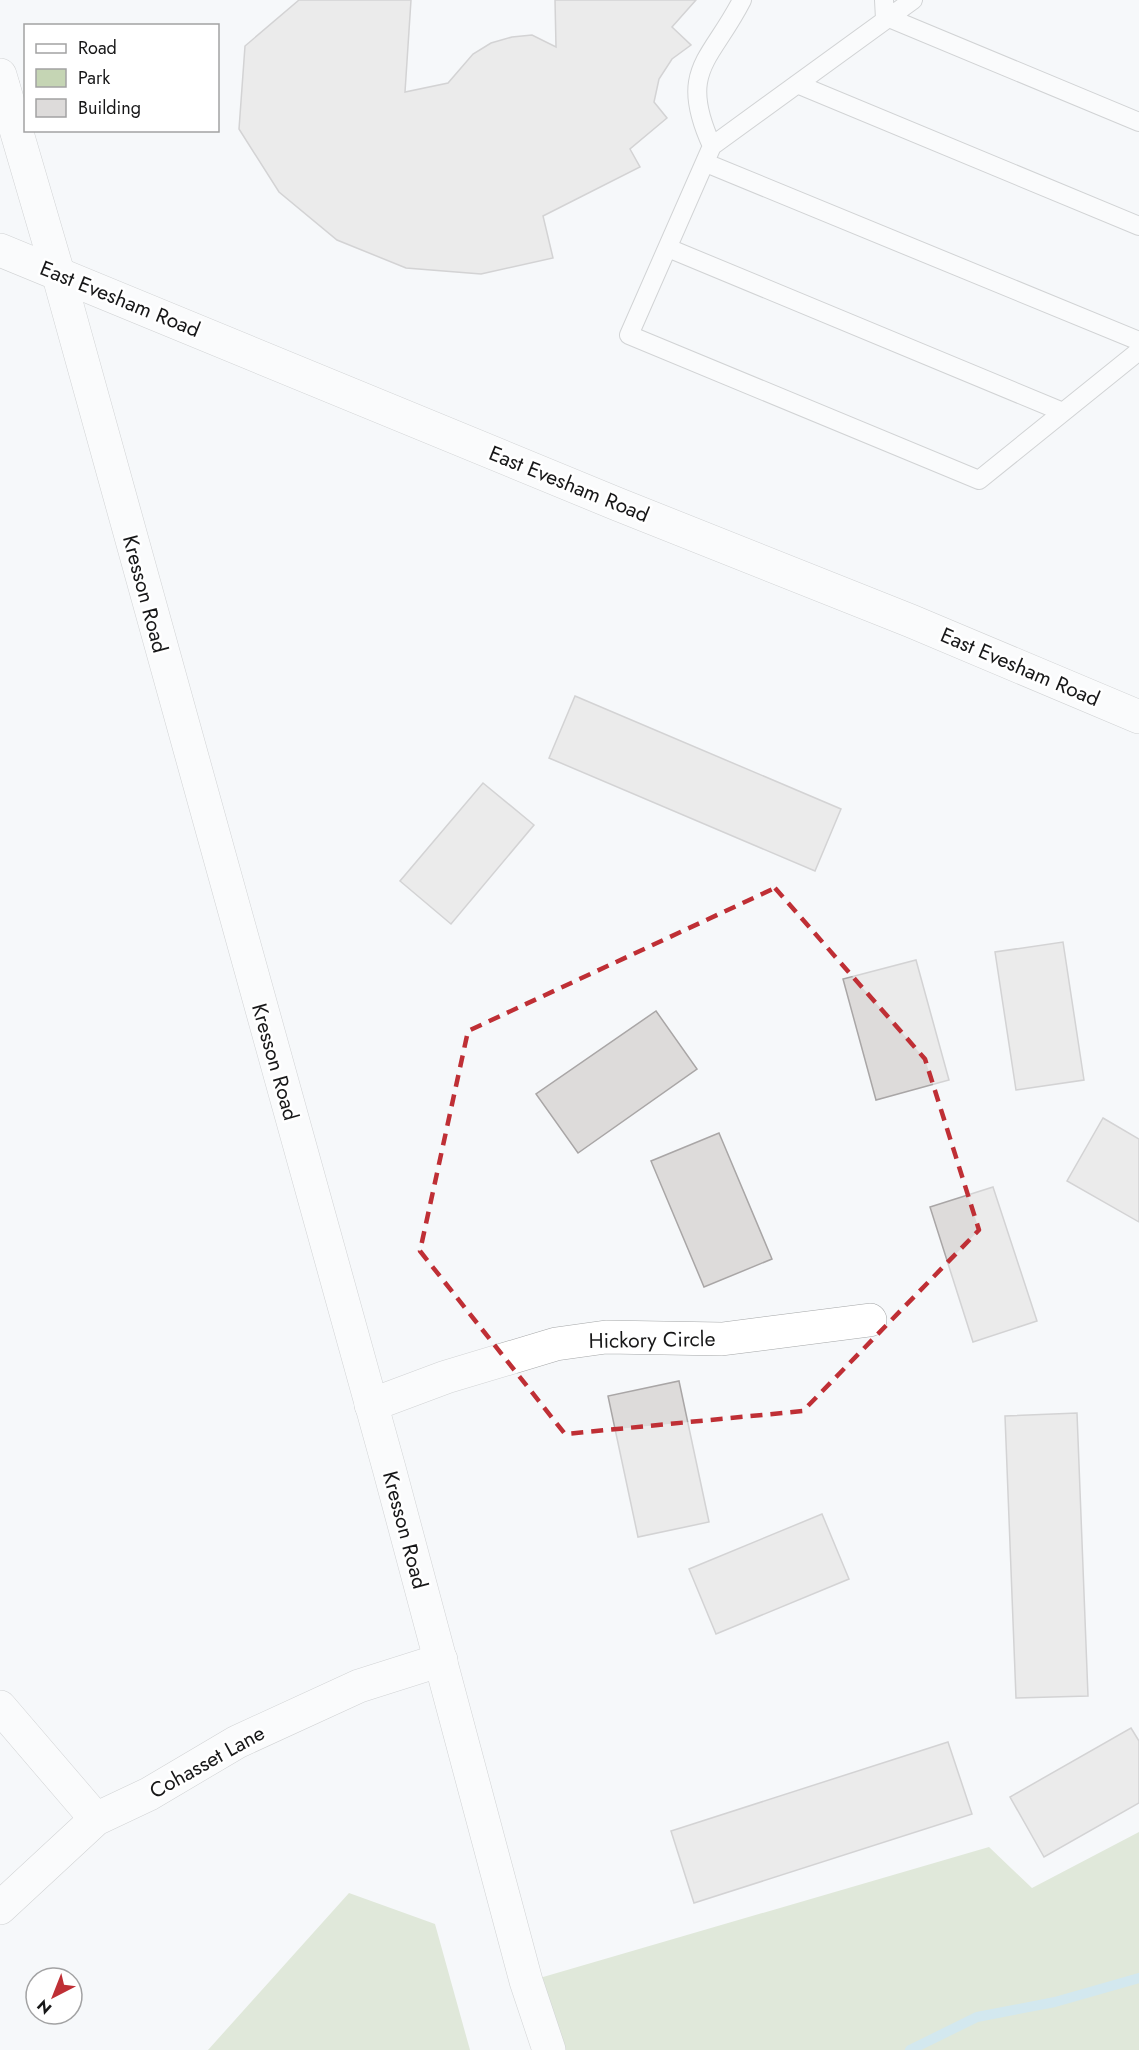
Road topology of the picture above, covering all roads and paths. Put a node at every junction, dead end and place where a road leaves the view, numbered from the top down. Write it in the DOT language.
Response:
graph roads {
  1 [pos="742,0"];
  2 [pos="913,0"];
  3 [pos="887,9"];
  4 [pos="797,84"];
  5 [pos="1,85"];
  6 [pos="1139,122"];
  7 [pos="709,154"];
  8 [pos="1139,226"];
  9 [pos="668,248"];
  10 [pos="0,250"];
  11 [pos="58,273"];
  12 [pos="1139,341"];
  13 [pos="1139,351"];
  14 [pos="1063,412"];
  15 [pos="1139,717"];
  16 [pos="870,1320"];
  17 [pos="371,1405"];
  18 [pos="441,1660"];
  19 [pos="0,1707"];
  20 [pos="96,1819"];
  21 [pos="0,1908"];
  22 [pos="549,2050"];
  1 -- 7 [label="lane"];
  2 -- 3 [label="lane"];
  3 -- 4 [label="lane"];
  3 -- 6 [label="lane"];
  4 -- 7 [label="lane"];
  4 -- 8 [label="lane"];
  5 -- 11 [label="street, Kresson Road"];
  7 -- 9 [label="lane"];
  7 -- 12 [label="lane"];
  9 -- 14 [label="lane"];
  9 -- 14 [label="lane"];
  10 -- 11 [label="street, East Evesham Road"];
  11 -- 15 [label="street, East Evesham Road"];
  11 -- 17 [label="street, Kresson Road"];
  13 -- 14 [label="lane"];
  16 -- 17 [label="street, Hickory Circle"];
  17 -- 18 [label="street, Kresson Road"];
  18 -- 20 [label="street, Cohasset Lane"];
  18 -- 22 [label="street, Kresson Road"];
  19 -- 20 [label="street"];
  20 -- 21 [label="street, Cohasset Lane"];
}
